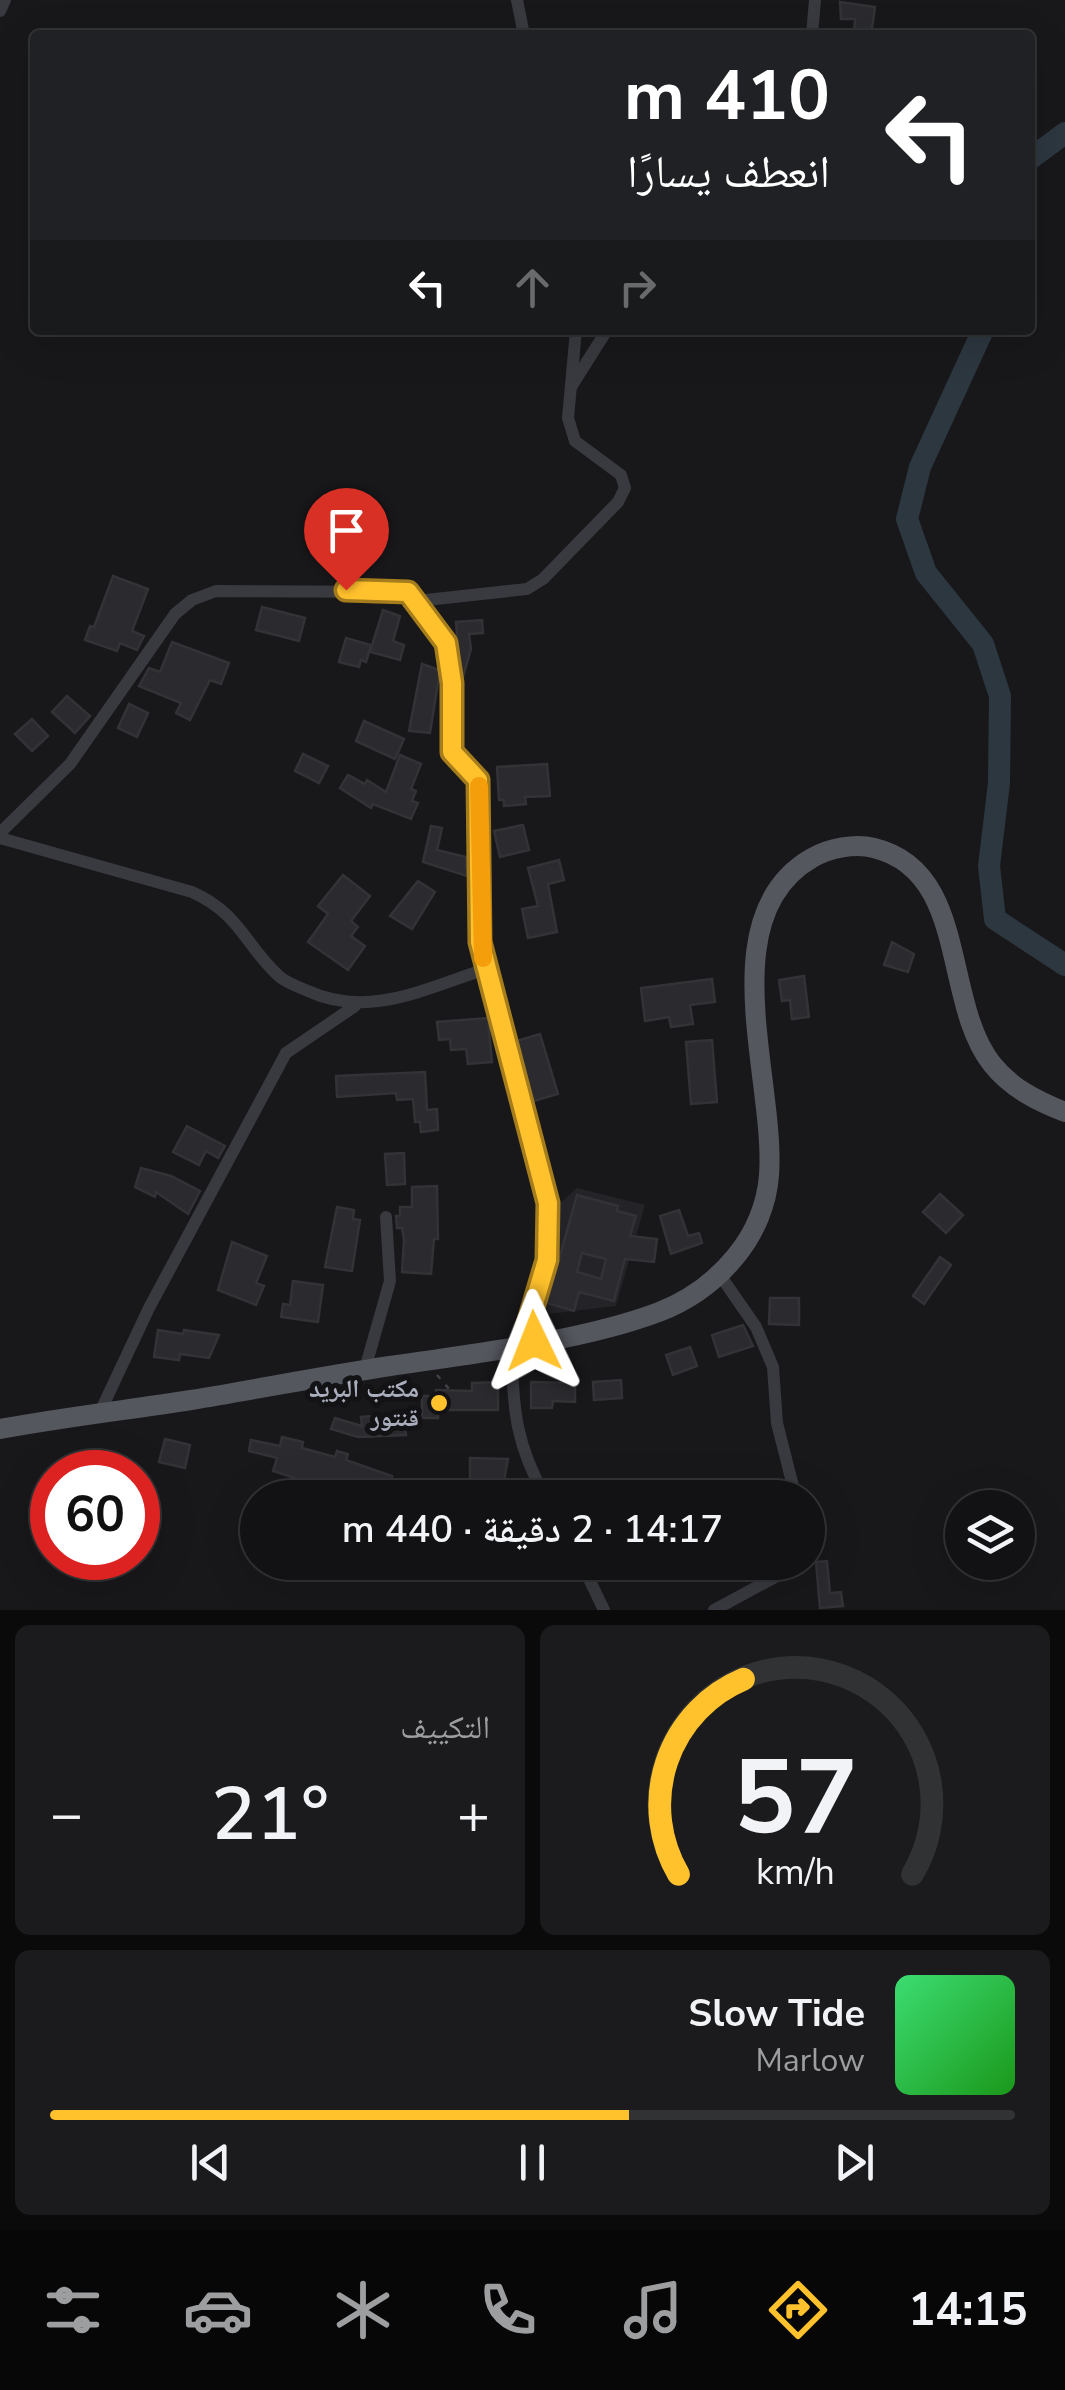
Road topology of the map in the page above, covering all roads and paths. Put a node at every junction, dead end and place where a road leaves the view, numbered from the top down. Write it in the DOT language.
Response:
graph roads {
  1 [pos="6,0"];
  2 [pos="517,0"];
  3 [pos="814,0"];
  4 [pos="0,10"];
  5 [pos="523,30"];
  6 [pos="812,30"];
  7 [pos="575,335"];
  8 [pos="604,335"];
  9 [pos="569,390"];
  10 [pos="417,601"];
  11 [pos="0,836"];
  12 [pos="486,969"];
  13 [pos="355,1006"];
  14 [pos="1065,1112"];
  15 [pos="386,1217"];
  16 [pos="720,1275"];
  17 [pos="516,1345"];
  18 [pos="365,1370"];
  19 [pos="101,1410"];
  20 [pos="0,1429"];
  21 [pos="536,1480"];
  22 [pos="791,1480"];
  23 [pos="590,1580"];
  24 [pos="770,1580"];
  25 [pos="604,1610"];
  26 [pos="714,1610"];
  1 -- 4 [label="street"];
  2 -- 5 [label="street"];
  3 -- 6 [label="street"];
  7 -- 9 [label="street"];
  8 -- 9 [label="street"];
  9 -- 10 [label="street"];
  10 -- 11 [label="street"];
  10 -- 12 [label="street"];
  11 -- 13 [label="street"];
  12 -- 13 [label="street"];
  12 -- 17 [label="street"];
  13 -- 19 [label="street"];
  14 -- 16 [label="main road"];
  15 -- 18 [label="street"];
  16 -- 17 [label="main road"];
  16 -- 22 [label="street"];
  17 -- 18 [label="main road"];
  17 -- 21 [label="street"];
  18 -- 19 [label="main road"];
  19 -- 20 [label="main road"];
  23 -- 25 [label="street"];
  24 -- 26 [label="street"];
}
